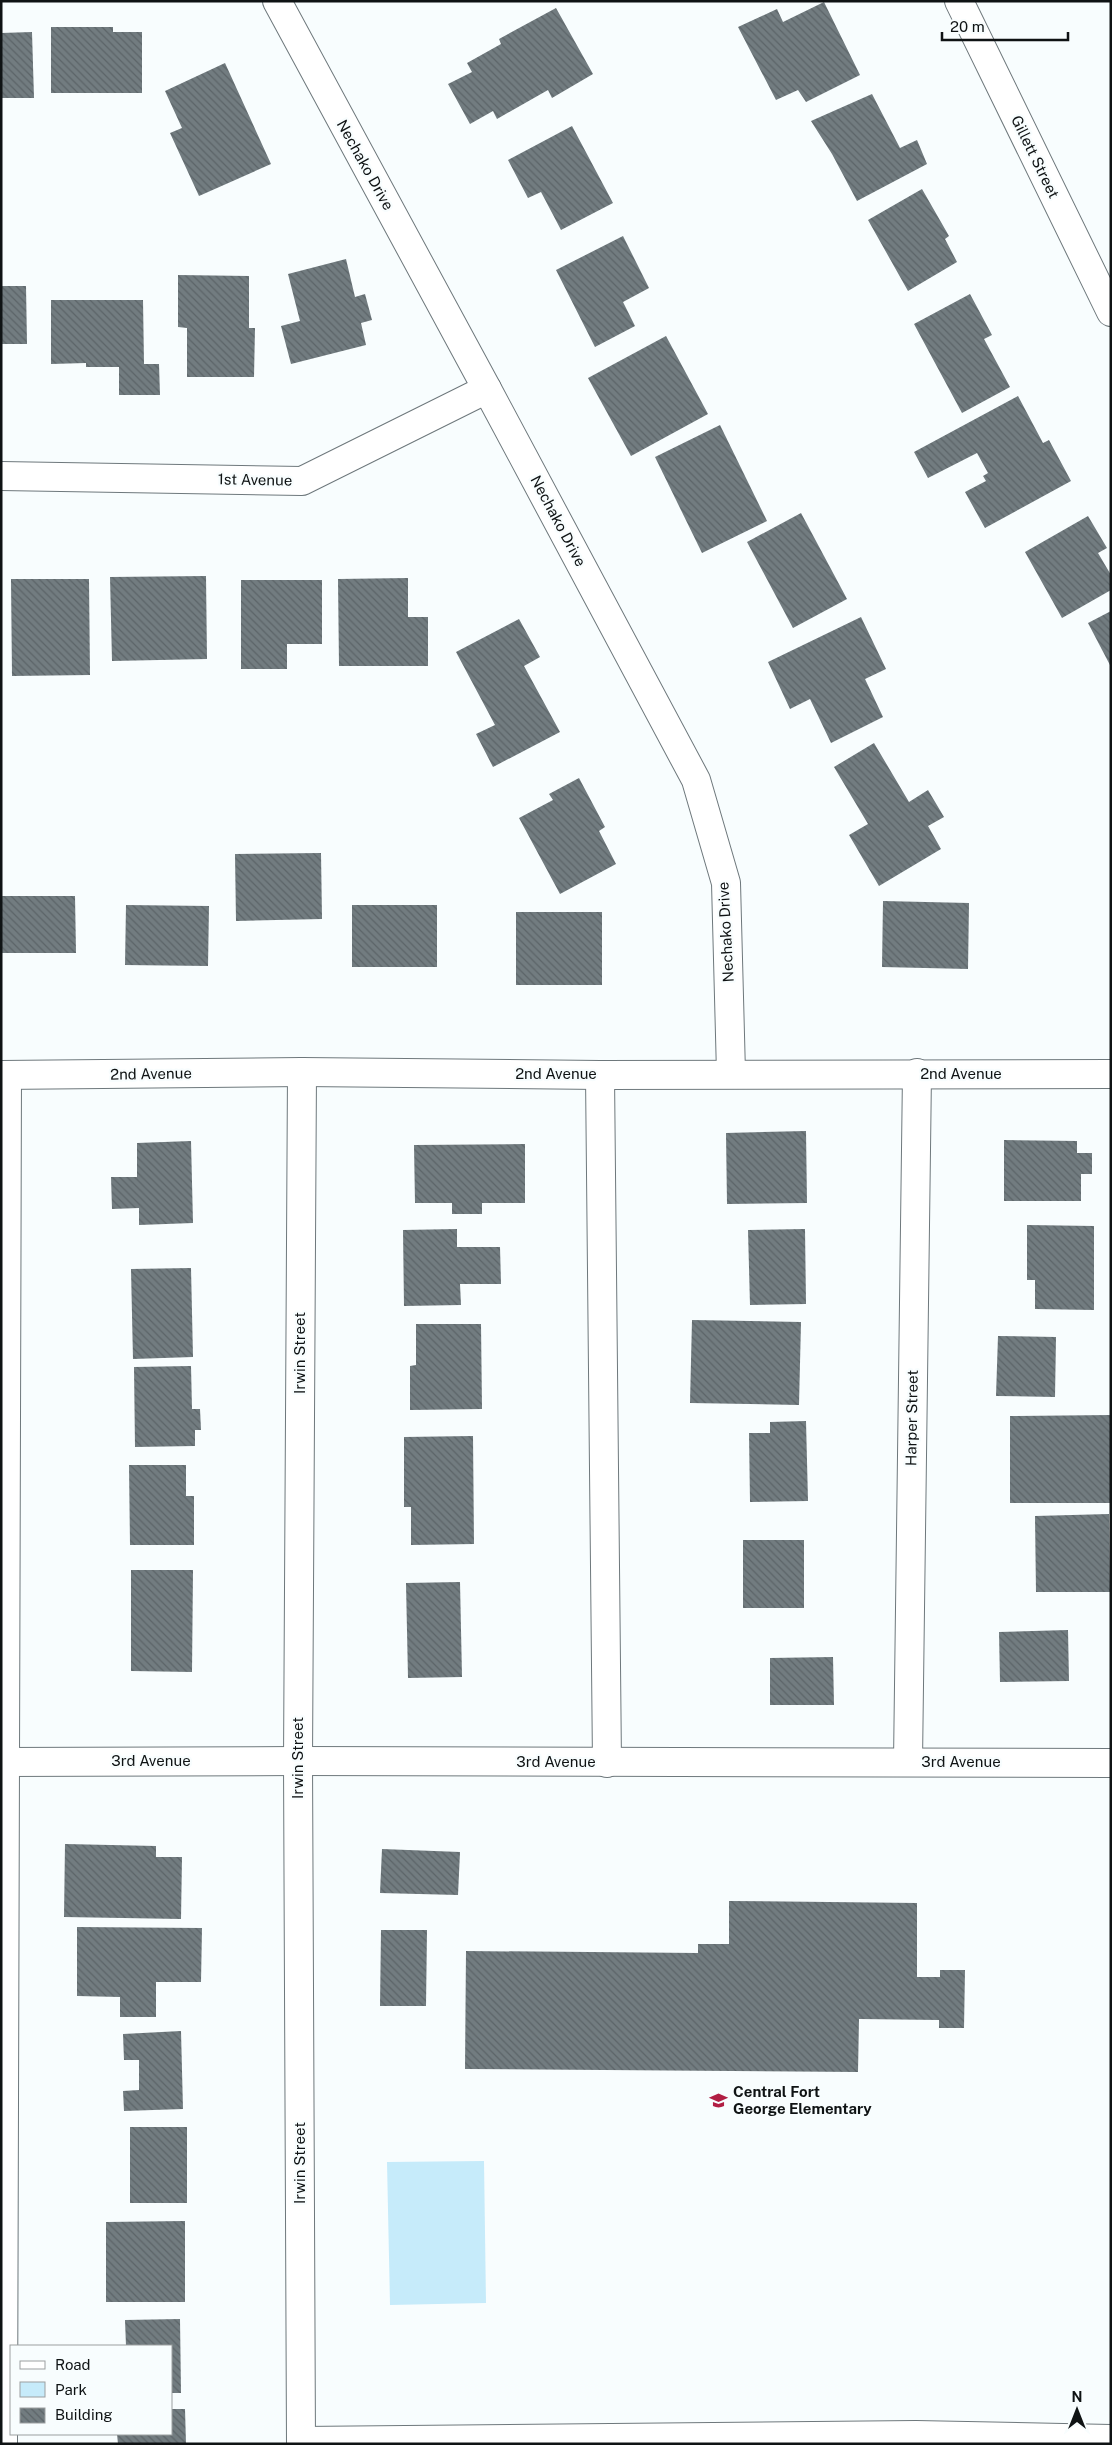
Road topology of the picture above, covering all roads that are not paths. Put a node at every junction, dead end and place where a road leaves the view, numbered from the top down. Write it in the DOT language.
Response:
graph roads {
  1 [pos="276,1"];
  2 [pos="959,1"];
  3 [pos="1111,312"];
  4 [pos="487,389"];
  5 [pos="1,476"];
  6 [pos="302,1072"];
  7 [pos="731,1073"];
  8 [pos="917,1073"];
  9 [pos="1111,1074"];
  10 [pos="4,1075"];
  11 [pos="600,1075"];
  12 [pos="298,1761"];
  13 [pos="3,1762"];
  14 [pos="908,1762"];
  15 [pos="607,1763"];
  16 [pos="1111,1763"];
  17 [pos="1111,2439"];
  18 [pos="916,2440"];
  19 [pos="602,2441"];
  20 [pos="301,2442"];
  21 [pos="3,2444"];
  1 -- 4 [label="street, Nechako Drive"];
  2 -- 3 [label="street, Gillett Street"];
  4 -- 5 [label="street, 1st Avenue"];
  4 -- 7 [label="street, Nechako Drive"];
  6 -- 10 [label="street, 2nd Avenue"];
  6 -- 11 [label="street, 2nd Avenue"];
  6 -- 12 [label="street, Irwin Street"];
  7 -- 8 [label="street, 2nd Avenue"];
  7 -- 11 [label="street, 2nd Avenue"];
  8 -- 9 [label="street, 2nd Avenue"];
  8 -- 14 [label="street, Harper Street"];
  10 -- 13 [label="street"];
  11 -- 15 [label="street"];
  12 -- 13 [label="street, 3rd Avenue"];
  12 -- 15 [label="street, 3rd Avenue"];
  12 -- 20 [label="street, Irwin Street"];
  13 -- 21 [label="street"];
  14 -- 15 [label="street, 3rd Avenue"];
  14 -- 16 [label="street, 3rd Avenue"];
  17 -- 18 [label="street"];
  18 -- 19 [label="street"];
  19 -- 20 [label="street"];
}
